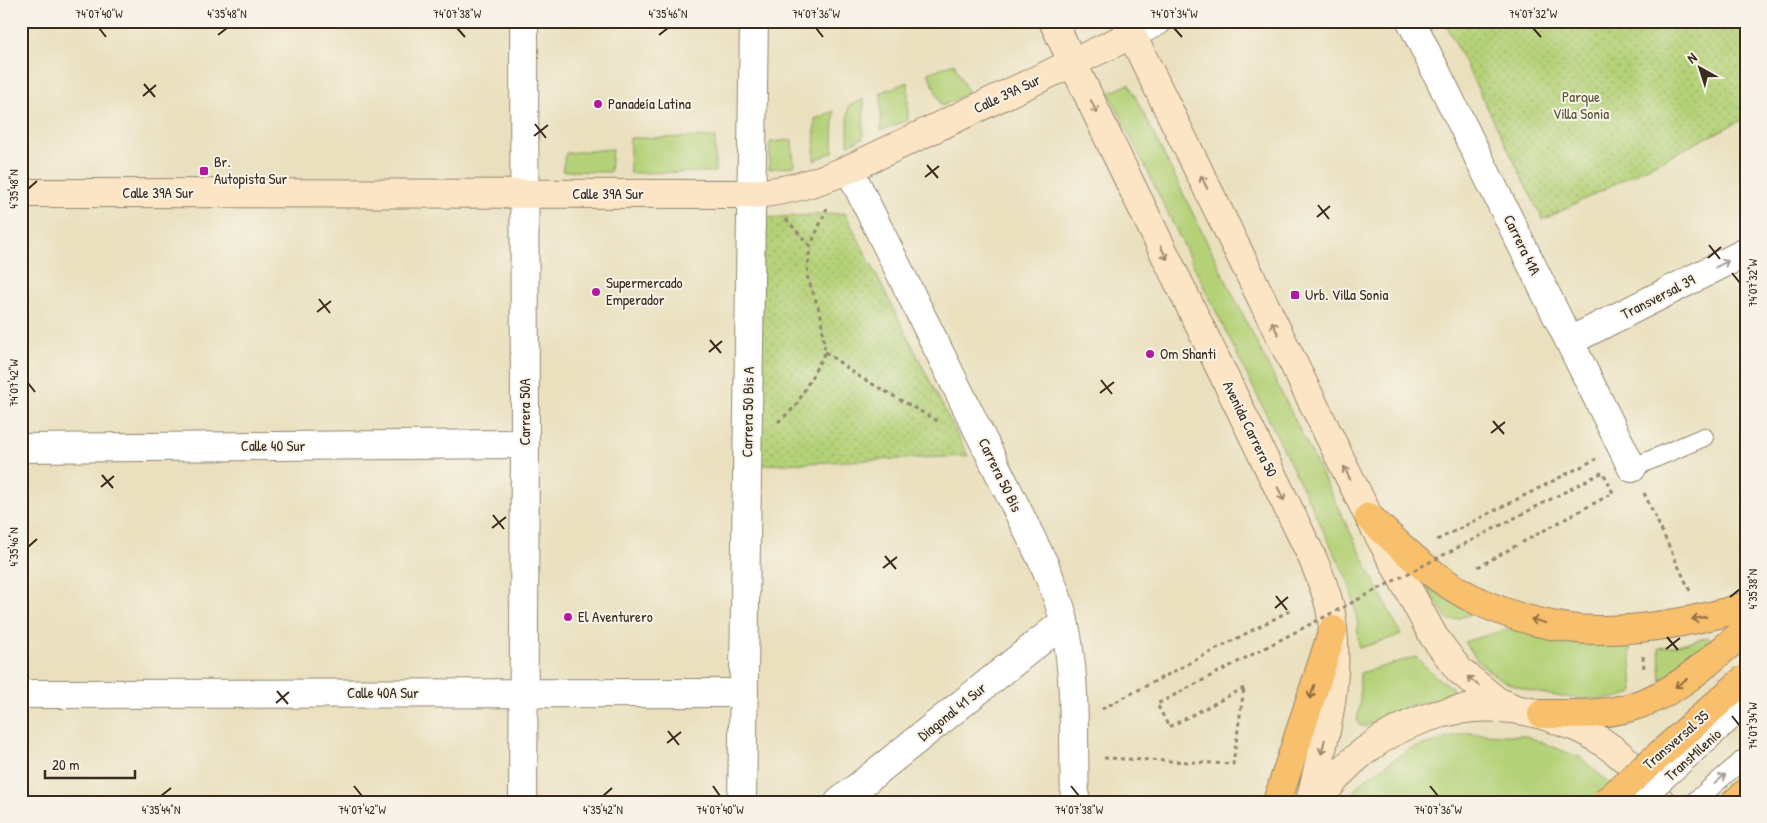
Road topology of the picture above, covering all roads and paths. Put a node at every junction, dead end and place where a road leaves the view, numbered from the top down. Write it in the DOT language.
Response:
graph roads {
  1 [pos="524,21"];
  2 [pos="754,21"];
  3 [pos="1054,21"];
  4 [pos="1158,21"];
  5 [pos="1411,21"];
  6 [pos="1128,28"];
  7 [pos="1073,63"];
  8 [pos="849,169"];
  9 [pos="21,193"];
  10 [pos="524,194"];
  11 [pos="751,194"];
  12 [pos="1746,252"];
  13 [pos="1570,341"];
  14 [pos="824,352"];
  15 [pos="1704,437"];
  16 [pos="984,443"];
  17 [pos="525,444"];
  18 [pos="748,446"];
  19 [pos="21,448"];
  20 [pos="1632,468"];
  21 [pos="1369,517"];
  22 [pos="1434,541"];
  23 [pos="1449,584"];
  24 [pos="1690,591"];
  25 [pos="1746,606"];
  26 [pos="1291,610"];
  27 [pos="1064,622"];
  28 [pos="1333,630"];
  29 [pos="1746,630"];
  30 [pos="1746,678"];
  31 [pos="744,692"];
  32 [pos="523,693"];
  33 [pos="21,694"];
  34 [pos="1513,708"];
  35 [pos="1746,708"];
  36 [pos="1542,714"];
  37 [pos="1073,724"];
  38 [pos="1074,757"];
  39 [pos="1746,757"];
  40 [pos="1746,793"];
  41 [pos="523,802"];
  42 [pos="742,802"];
  43 [pos="839,802"];
  44 [pos="1075,802"];
  45 [pos="1277,802"];
  46 [pos="1310,802"];
  47 [pos="1318,802"];
  48 [pos="1606,802"];
  49 [pos="1641,802"];
  50 [pos="1661,802"];
  51 [pos="1694,802"];
  52 [pos="1736,802"];
  1 -- 10 [label="street, Carrera 50A"];
  2 -- 11 [label="street, Carrera 50 Bis A"];
  3 -- 7 [label="main road, Avenida Carrera 50"];
  4 -- 6 [label="street, Calle 39A Sur"];
  5 -- 13 [label="street, Carrera 41A"];
  6 -- 7 [label="main road, Calle 39A Sur"];
  21 -- 6 [label="main road, one-way"];
  7 -- 8 [label="main road, Calle 39A Sur"];
  7 -- 28 [label="main road, Avenida Carrera 50, one-way"];
  8 -- 11 [label="main road, Calle 39A Sur"];
  8 -- 14 [label="path"];
  8 -- 16 [label="street, Carrera 50 Bis"];
  9 -- 10 [label="main road, Calle 39A Sur"];
  10 -- 11 [label="main road, Calle 39A Sur"];
  10 -- 17 [label="street, Carrera 50A"];
  11 -- 18 [label="street, Carrera 50 Bis A"];
  13 -- 12 [label="street, Transversal 39, one-way"];
  13 -- 20 [label="street, Carrera 41A"];
  14 -- 16 [label="path"];
  14 -- 18 [label="path"];
  15 -- 20 [label="lane"];
  16 -- 27 [label="street, Carrera 50 Bis"];
  17 -- 19 [label="street, Calle 40 Sur"];
  17 -- 32 [label="street, Carrera 50A"];
  18 -- 31 [label="street, Carrera 50 Bis A"];
  20 -- 22 [label="path"];
  20 -- 24 [label="path"];
  21 -- 23 [label="highway"];
  34 -- 21 [label="main road, one-way"];
  25 -- 23 [label="highway, one-way"];
  23 -- 38 [label="path, bridge"];
  26 -- 37 [label="path"];
  27 -- 37 [label="street, Carrera 50 Bis"];
  27 -- 43 [label="street, Diagonal 41 Sur"];
  28 -- 45 [label="highway, one-way"];
  28 -- 46 [label="main road, Avenida Carrera 50, one-way"];
  29 -- 36 [label="highway, one-way"];
  30 -- 48 [label="highway, Transversal 35, bridge"];
  31 -- 32 [label="street, Calle 40A Sur"];
  31 -- 42 [label="street, Carrera 50 Bis A"];
  32 -- 33 [label="street, Calle 40A Sur"];
  32 -- 41 [label="street, Carrera 50A"];
  34 -- 36 [label="main road"];
  34 -- 47 [label="main road"];
  35 -- 49 [label="lane, TransMilenio, bridge"];
  36 -- 50 [label="main road"];
  37 -- 38 [label="street, Carrera 50 Bis"];
  38 -- 44 [label="street, Carrera 50 Bis"];
  51 -- 39 [label="lane, one-way"];
  40 -- 52 [label="highway"];
}
